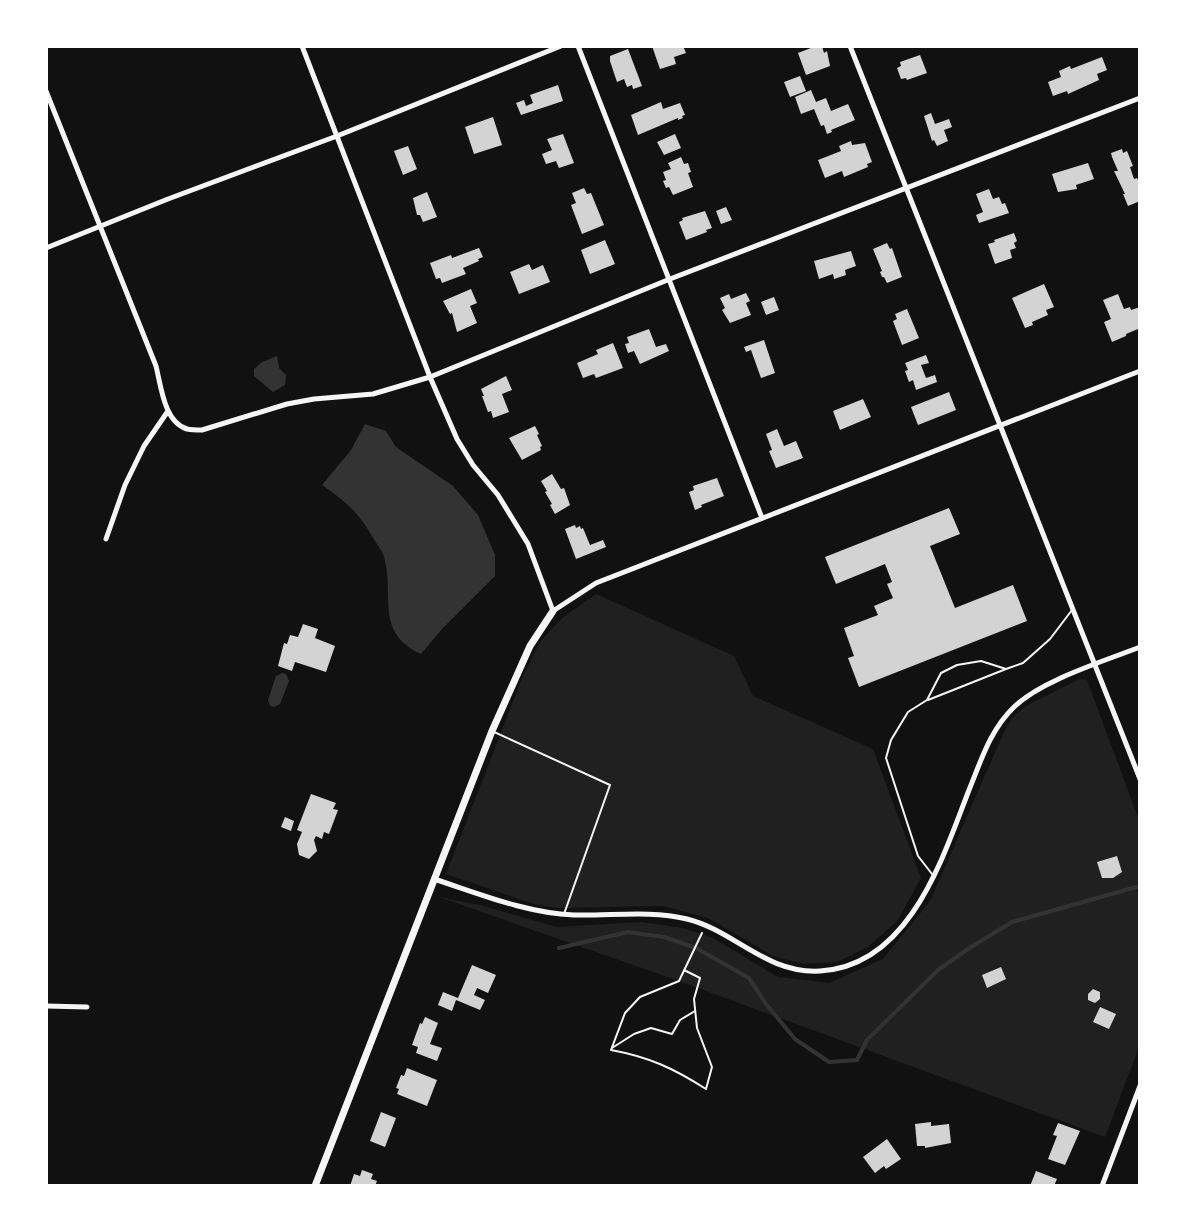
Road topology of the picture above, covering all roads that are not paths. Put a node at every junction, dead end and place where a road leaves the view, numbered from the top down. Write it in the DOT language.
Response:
graph roads {
  1 [pos="302,46"];
  2 [pos="561,46"];
  3 [pos="578,46"];
  4 [pos="850,46"];
  5 [pos="46,91"];
  6 [pos="1140,98"];
  7 [pos="337,136"];
  8 [pos="906,189"];
  9 [pos="102,227"];
  10 [pos="46,248"];
  11 [pos="670,279"];
  12 [pos="1140,371"];
  13 [pos="430,377"];
  14 [pos="168,411"];
  15 [pos="1000,425"];
  16 [pos="762,518"];
  17 [pos="106,539"];
  18 [pos="1072,609"];
  19 [pos="553,611"];
  20 [pos="1140,647"];
  21 [pos="1094,665"];
  22 [pos="1006,669"];
  23 [pos="927,700"];
  24 [pos="492,731"];
  25 [pos="1140,779"];
  26 [pos="933,876"];
  27 [pos="434,879"];
  28 [pos="564,914"];
  29 [pos="46,1006"];
  30 [pos="87,1007"];
  31 [pos="1140,1086"];
  32 [pos="1131,1107"];
  33 [pos="1140,1110"];
  34 [pos="315,1185"];
  35 [pos="1102,1185"];
  1 -- 7 [label="street"];
  2 -- 7 [label="street"];
  3 -- 11 [label="street"];
  4 -- 8 [label="street"];
  5 -- 9 [label="street"];
  6 -- 8 [label="street"];
  7 -- 9 [label="street"];
  7 -- 13 [label="street"];
  8 -- 11 [label="street"];
  8 -- 15 [label="street"];
  9 -- 10 [label="street"];
  9 -- 14 [label="street"];
  11 -- 13 [label="street"];
  11 -- 16 [label="street"];
  12 -- 15 [label="street"];
  13 -- 14 [label="street"];
  13 -- 19 [label="street"];
  14 -- 17 [label="street"];
  15 -- 16 [label="street"];
  15 -- 18 [label="street"];
  16 -- 19 [label="street"];
  18 -- 21 [label="street"];
  18 -- 22 [label="lane"];
  19 -- 24 [label="street"];
  20 -- 21 [label="street"];
  21 -- 25 [label="street"];
  21 -- 26 [label="street"];
  22 -- 23 [label="lane"];
  22 -- 23 [label="lane"];
  23 -- 26 [label="lane"];
  24 -- 27 [label="street"];
  24 -- 28 [label="lane"];
  26 -- 28 [label="street"];
  27 -- 28 [label="street"];
  27 -- 34 [label="street"];
  29 -- 30 [label="street"];
  31 -- 32 [label="street"];
  32 -- 33 [label="lane"];
  32 -- 35 [label="street"];
}
